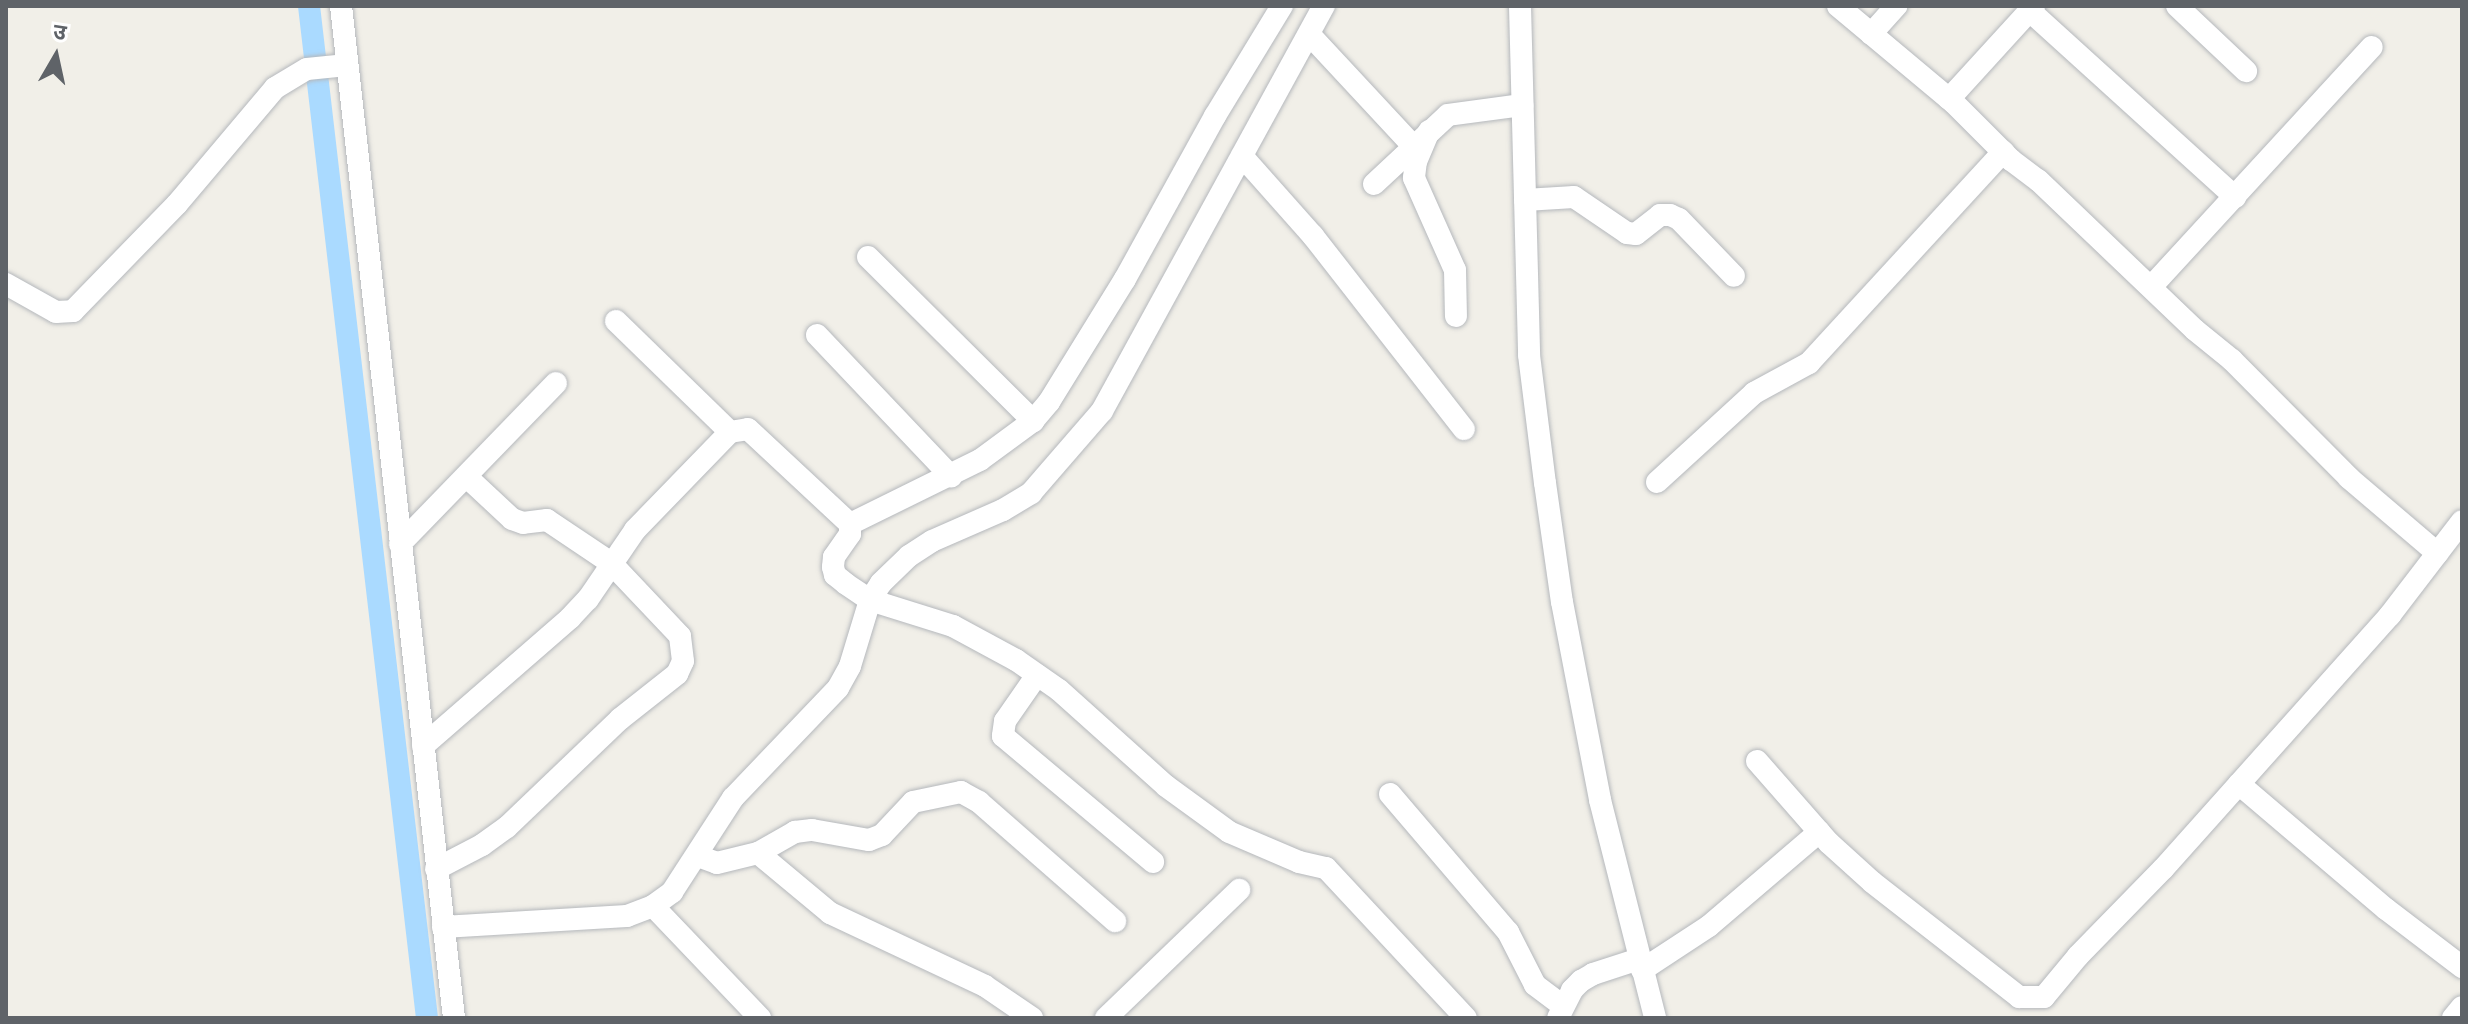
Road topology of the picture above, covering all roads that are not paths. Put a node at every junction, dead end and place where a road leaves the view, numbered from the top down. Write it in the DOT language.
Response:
graph roads {
  1 [pos="341,6"];
  2 [pos="1282,6"];
  3 [pos="1324,6"];
  4 [pos="1520,6"];
  5 [pos="1838,6"];
  6 [pos="1896,6"];
  7 [pos="2177,6"];
  8 [pos="2032,8"];
  9 [pos="1309,34"];
  10 [pos="1871,34"];
  11 [pos="2372,47"];
  12 [pos="342,65"];
  13 [pos="2246,71"];
  14 [pos="1949,99"];
  15 [pos="1522,105"];
  16 [pos="1421,139"];
  17 [pos="2003,152"];
  18 [pos="1242,156"];
  19 [pos="1374,184"];
  20 [pos="2235,197"];
  21 [pos="1525,200"];
  22 [pos="868,257"];
  23 [pos="1734,276"];
  24 [pos="6,284"];
  25 [pos="2151,287"];
  26 [pos="1456,316"];
  27 [pos="616,321"];
  28 [pos="817,335"];
  29 [pos="556,383"];
  30 [pos="1033,421"];
  31 [pos="1464,429"];
  32 [pos="730,432"];
  33 [pos="951,476"];
  34 [pos="467,477"];
  35 [pos="1657,482"];
  36 [pos="2462,521"];
  37 [pos="850,524"];
  38 [pos="400,544"];
  39 [pos="2437,553"];
  40 [pos="611,563"];
  41 [pos="859,593"];
  42 [pos="1037,675"];
  43 [pos="423,746"];
  44 [pos="1757,761"];
  45 [pos="2239,784"];
  46 [pos="1390,794"];
  47 [pos="1819,832"];
  48 [pos="758,853"];
  49 [pos="698,856"];
  50 [pos="1153,862"];
  51 [pos="436,869"];
  52 [pos="1239,890"];
  53 [pos="653,906"];
  54 [pos="1115,921"];
  55 [pos="443,927"];
  56 [pos="1640,964"];
  57 [pos="2462,967"];
  58 [pos="2034,1000"];
  59 [pos="2462,1007"];
  60 [pos="1560,1012"];
  61 [pos="454,1018"];
  62 [pos="760,1018"];
  63 [pos="1032,1018"];
  64 [pos="1106,1018"];
  65 [pos="1466,1018"];
  66 [pos="1655,1018"];
  67 [pos="2020,1018"];
  68 [pos="2453,1018"];
  1 -- 12 [label="street"];
  2 -- 30 [label="street"];
  3 -- 9 [label="street"];
  4 -- 15 [label="street"];
  5 -- 10 [label="street"];
  6 -- 10 [label="street"];
  7 -- 13 [label="street"];
  8 -- 14 [label="street"];
  8 -- 20 [label="street"];
  9 -- 16 [label="street"];
  9 -- 18 [label="street"];
  10 -- 14 [label="street"];
  11 -- 20 [label="street"];
  12 -- 24 [label="street"];
  12 -- 38 [label="street"];
  14 -- 17 [label="street"];
  15 -- 16 [label="street"];
  15 -- 21 [label="street"];
  16 -- 19 [label="street"];
  16 -- 26 [label="street"];
  17 -- 25 [label="street"];
  17 -- 35 [label="street"];
  18 -- 31 [label="street"];
  18 -- 41 [label="street"];
  20 -- 25 [label="street"];
  21 -- 23 [label="street"];
  21 -- 56 [label="street"];
  22 -- 30 [label="street"];
  25 -- 39 [label="street"];
  27 -- 32 [label="street"];
  28 -- 33 [label="street"];
  29 -- 34 [label="street"];
  30 -- 33 [label="street"];
  32 -- 37 [label="street"];
  32 -- 40 [label="street"];
  33 -- 37 [label="street"];
  34 -- 38 [label="street"];
  34 -- 40 [label="street"];
  36 -- 39 [label="street"];
  37 -- 41 [label="street"];
  38 -- 43 [label="street"];
  39 -- 45 [label="street"];
  40 -- 43 [label="street"];
  40 -- 51 [label="street"];
  41 -- 42 [label="street"];
  41 -- 49 [label="street"];
  42 -- 50 [label="street"];
  42 -- 65 [label="street"];
  43 -- 51 [label="street"];
  44 -- 47 [label="street"];
  45 -- 57 [label="street"];
  45 -- 58 [label="street"];
  46 -- 60 [label="street"];
  47 -- 56 [label="street"];
  47 -- 58 [label="street"];
  48 -- 49 [label="street"];
  48 -- 54 [label="street"];
  48 -- 63 [label="street"];
  49 -- 53 [label="street"];
  51 -- 55 [label="street"];
  52 -- 64 [label="street"];
  53 -- 55 [label="street"];
  53 -- 62 [label="street"];
  55 -- 61 [label="street"];
  56 -- 60 [label="street"];
  56 -- 66 [label="street"];
  58 -- 67 [label="street"];
  59 -- 68 [label="street"];
}
